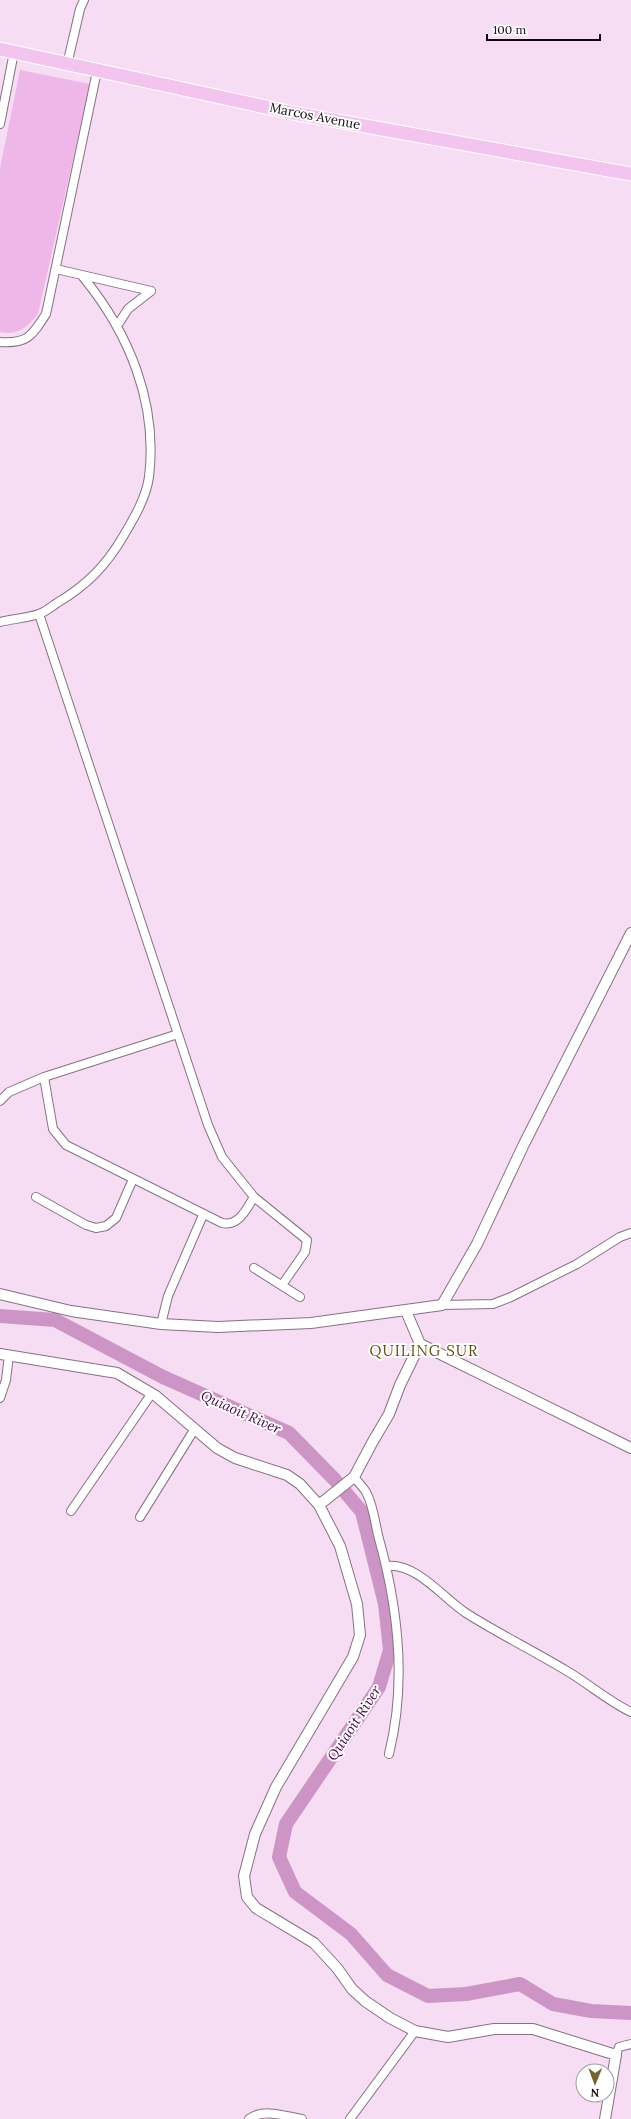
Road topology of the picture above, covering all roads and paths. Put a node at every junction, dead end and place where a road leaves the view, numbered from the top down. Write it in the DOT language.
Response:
graph roads {
  1 [pos="84,0"];
  2 [pos="0,50"];
  3 [pos="14,52"];
  4 [pos="67,65"];
  5 [pos="97,71"];
  6 [pos="0,124"];
  7 [pos="631,174"];
  8 [pos="56,269"];
  9 [pos="83,276"];
  10 [pos="117,326"];
  11 [pos="0,342"];
  12 [pos="39,614"];
  13 [pos="0,622"];
  14 [pos="631,933"];
  15 [pos="178,1034"];
  16 [pos="44,1077"];
  17 [pos="0,1101"];
  18 [pos="133,1179"];
  19 [pos="36,1197"];
  20 [pos="254,1197"];
  21 [pos="203,1215"];
  22 [pos="631,1233"];
  23 [pos="254,1268"];
  24 [pos="282,1285"];
  25 [pos="0,1294"];
  26 [pos="300,1297"];
  27 [pos="442,1305"];
  28 [pos="406,1311"];
  29 [pos="161,1324"];
  30 [pos="420,1344"];
  31 [pos="4,1354"];
  32 [pos="152,1393"];
  33 [pos="0,1398"];
  34 [pos="194,1430"];
  35 [pos="631,1448"];
  36 [pos="350,1480"];
  37 [pos="323,1504"];
  38 [pos="71,1511"];
  39 [pos="140,1517"];
  40 [pos="387,1566"];
  41 [pos="631,1712"];
  42 [pos="389,1754"];
  43 [pos="415,2031"];
  44 [pos="631,2044"];
  45 [pos="616,2055"];
  46 [pos="249,2119"];
  47 [pos="302,2119"];
  48 [pos="350,2119"];
  49 [pos="605,2119"];
  1 -- 4 [label="street"];
  2 -- 3 [label="main road, Marcos Avenue"];
  3 -- 4 [label="main road, Marcos Avenue"];
  3 -- 6 [label="street"];
  4 -- 5 [label="main road, Marcos Avenue"];
  5 -- 7 [label="main road, Marcos Avenue"];
  5 -- 8 [label="street"];
  8 -- 9 [label="street"];
  8 -- 11 [label="street"];
  9 -- 10 [label="street"];
  9 -- 10 [label="street"];
  10 -- 12 [label="street"];
  12 -- 13 [label="street"];
  12 -- 15 [label="street"];
  14 -- 27 [label="street"];
  15 -- 16 [label="street"];
  15 -- 20 [label="street"];
  16 -- 17 [label="street"];
  16 -- 18 [label="street"];
  18 -- 19 [label="street"];
  18 -- 21 [label="street"];
  20 -- 21 [label="street"];
  20 -- 24 [label="street"];
  21 -- 29 [label="street"];
  22 -- 27 [label="street"];
  23 -- 24 [label="street"];
  24 -- 26 [label="street"];
  25 -- 29 [label="street"];
  27 -- 28 [label="street"];
  28 -- 29 [label="street"];
  28 -- 30 [label="street"];
  30 -- 35 [label="street"];
  30 -- 36 [label="street"];
  31 -- 32 [label="street"];
  31 -- 33 [label="street"];
  32 -- 34 [label="street"];
  32 -- 38 [label="street"];
  34 -- 37 [label="street"];
  34 -- 39 [label="street"];
  36 -- 37 [label="street"];
  36 -- 40 [label="street"];
  37 -- 43 [label="street"];
  40 -- 41 [label="street"];
  40 -- 42 [label="street"];
  43 -- 45 [label="street"];
  43 -- 48 [label="street"];
  44 -- 45 [label="street"];
  45 -- 49 [label="street"];
  46 -- 47 [label="street"];
}
